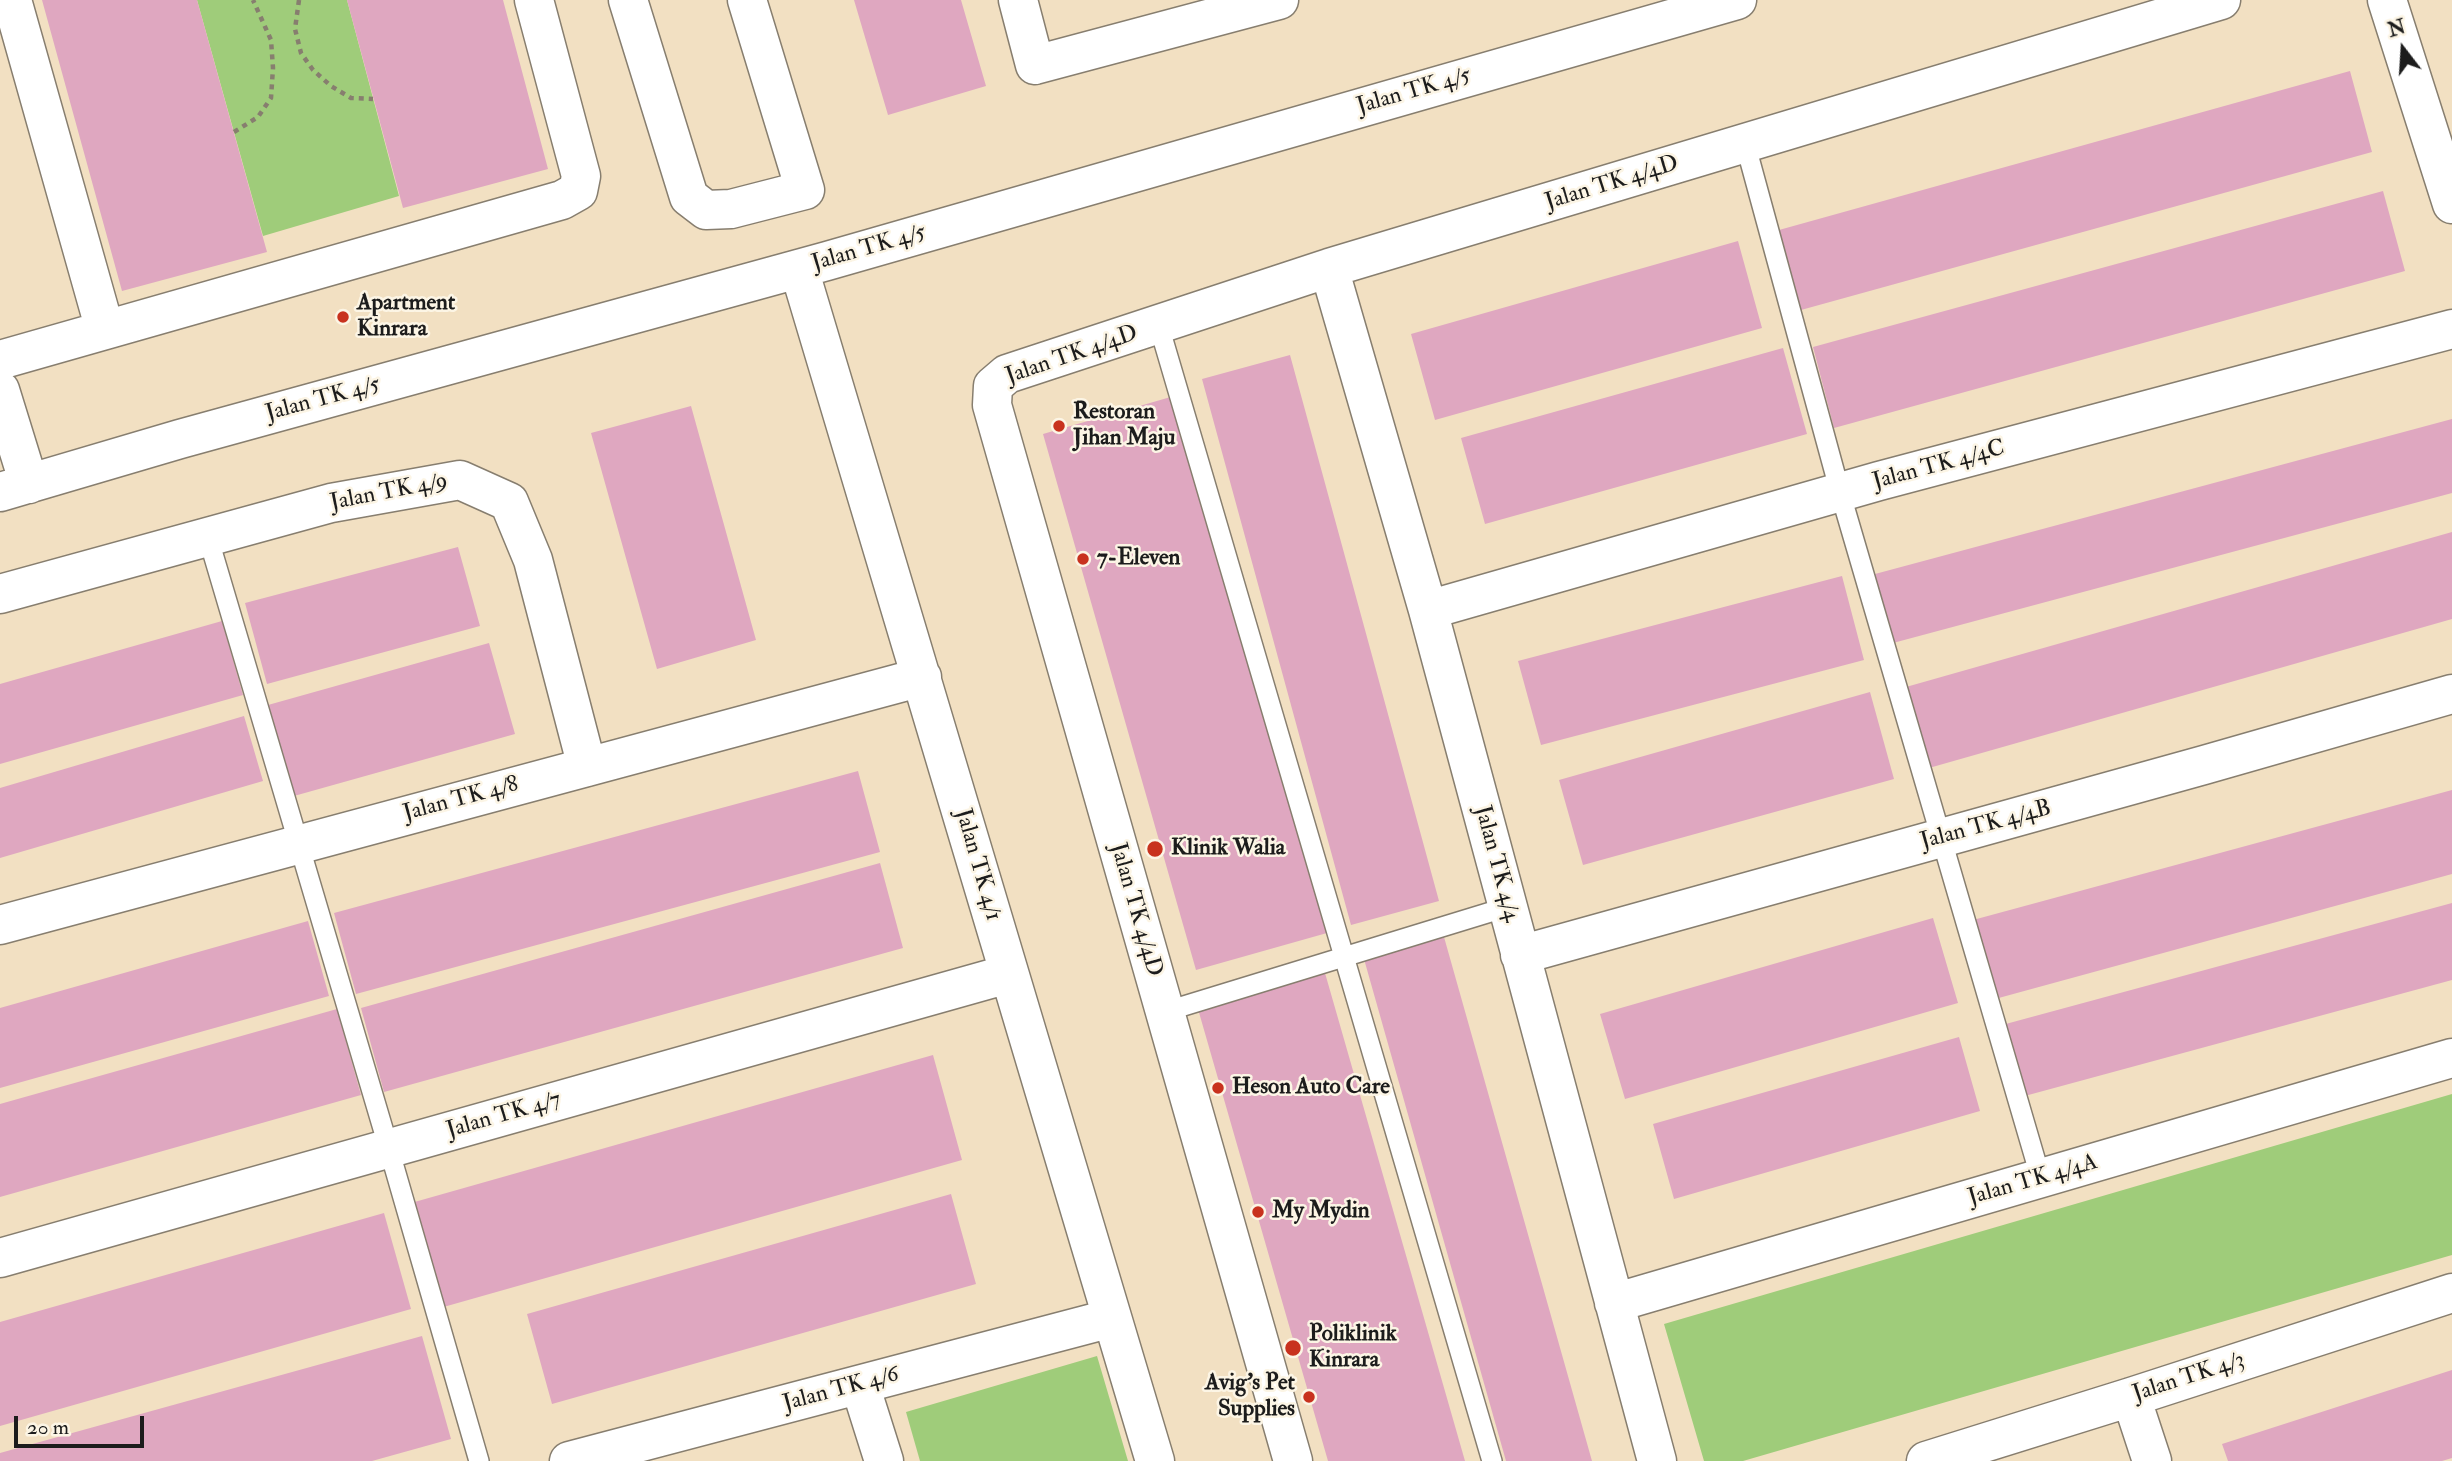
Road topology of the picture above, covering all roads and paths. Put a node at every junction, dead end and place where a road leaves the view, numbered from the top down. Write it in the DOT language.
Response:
graph roads {
  1 [pos="12,0"];
  2 [pos="253,0"];
  3 [pos="299,0"];
  4 [pos="534,0"];
  5 [pos="628,0"];
  6 [pos="747,0"];
  7 [pos="1018,0"];
  8 [pos="1279,0"];
  9 [pos="1737,0"];
  10 [pos="2221,0"];
  11 [pos="2387,0"];
  12 [pos="1630,15"];
  13 [pos="373,99"];
  14 [pos="233,131"];
  15 [pos="1745,143"];
  16 [pos="2452,204"];
  17 [pos="799,268"];
  18 [pos="1329,268"];
  19 [pos="1159,326"];
  20 [pos="2452,329"];
  21 [pos="105,330"];
  22 [pos="0,360"];
  23 [pos="0,390"];
  24 [pos="14,488"];
  25 [pos="1840,492"];
  26 [pos="208,537"];
  27 [pos="0,594"];
  28 [pos="1428,610"];
  29 [pos="922,677"];
  30 [pos="2452,694"];
  31 [pos="587,767"];
  32 [pos="1942,838"];
  33 [pos="298,844"];
  34 [pos="1507,907"];
  35 [pos="0,925"];
  36 [pos="1520,955"];
  37 [pos="1345,956"];
  38 [pos="1009,974"];
  39 [pos="1164,1012"];
  40 [pos="2452,1058"];
  41 [pos="389,1149"];
  42 [pos="2041,1179"];
  43 [pos="0,1258"];
  44 [pos="2452,1293"];
  45 [pos="1614,1303"];
  46 [pos="1112,1318"];
  47 [pos="860,1385"];
  48 [pos="2131,1397"];
  49 [pos="479,1461"];
  50 [pos="569,1461"];
  51 [pos="884,1461"];
  52 [pos="1156,1461"];
  53 [pos="1293,1461"];
  54 [pos="1492,1461"];
  55 [pos="1657,1461"];
  56 [pos="1926,1461"];
  57 [pos="2152,1461"];
  1 -- 21 [label="street"];
  2 -- 14 [label="path"];
  3 -- 13 [label="path"];
  4 -- 21 [label="street"];
  5 -- 6 [label="street"];
  7 -- 8 [label="street"];
  9 -- 12 [label="street, Jalan TK 4/5"];
  10 -- 15 [label="street, Jalan TK 4/4D"];
  11 -- 16 [label="street"];
  12 -- 17 [label="street, Jalan TK 4/5"];
  15 -- 18 [label="street, Jalan TK 4/4D"];
  15 -- 25 [label="lane"];
  17 -- 24 [label="street, Jalan TK 4/5"];
  17 -- 29 [label="street, Jalan TK 4/1"];
  18 -- 19 [label="street, Jalan TK 4/4D"];
  18 -- 28 [label="street, Jalan TK 4/4"];
  19 -- 37 [label="lane"];
  19 -- 39 [label="street, Jalan TK 4/4D"];
  20 -- 25 [label="street, Jalan TK 4/4C"];
  21 -- 22 [label="street"];
  23 -- 24 [label="street"];
  25 -- 28 [label="street, Jalan TK 4/4C"];
  25 -- 32 [label="lane"];
  26 -- 27 [label="street, Jalan TK 4/9"];
  26 -- 31 [label="street, Jalan TK 4/9"];
  26 -- 33 [label="lane"];
  28 -- 34 [label="street, Jalan TK 4/4"];
  29 -- 31 [label="street, Jalan TK 4/8"];
  29 -- 38 [label="street, Jalan TK 4/1"];
  30 -- 32 [label="street, Jalan TK 4/4B"];
  31 -- 33 [label="street, Jalan TK 4/8"];
  32 -- 36 [label="street, Jalan TK 4/4B"];
  32 -- 42 [label="lane"];
  33 -- 35 [label="street, Jalan TK 4/8"];
  33 -- 41 [label="lane"];
  34 -- 36 [label="street, Jalan TK 4/4"];
  34 -- 37 [label="lane"];
  36 -- 45 [label="street, Jalan TK 4/4"];
  37 -- 39 [label="lane"];
  37 -- 54 [label="lane"];
  38 -- 41 [label="street, Jalan TK 4/7"];
  38 -- 46 [label="street, Jalan TK 4/1"];
  39 -- 53 [label="street, Jalan TK 4/4D"];
  40 -- 42 [label="street, Jalan TK 4/4A"];
  41 -- 43 [label="street, Jalan TK 4/7"];
  41 -- 49 [label="lane"];
  42 -- 45 [label="street, Jalan TK 4/4A"];
  44 -- 48 [label="street, Jalan TK 4/3"];
  45 -- 55 [label="street, Jalan TK 4/4"];
  46 -- 47 [label="street, Jalan TK 4/6"];
  46 -- 52 [label="street, Jalan TK 4/1"];
  47 -- 50 [label="street, Jalan TK 4/6"];
  47 -- 51 [label="street"];
  48 -- 56 [label="street, Jalan TK 4/3"];
  48 -- 57 [label="street"];
}
